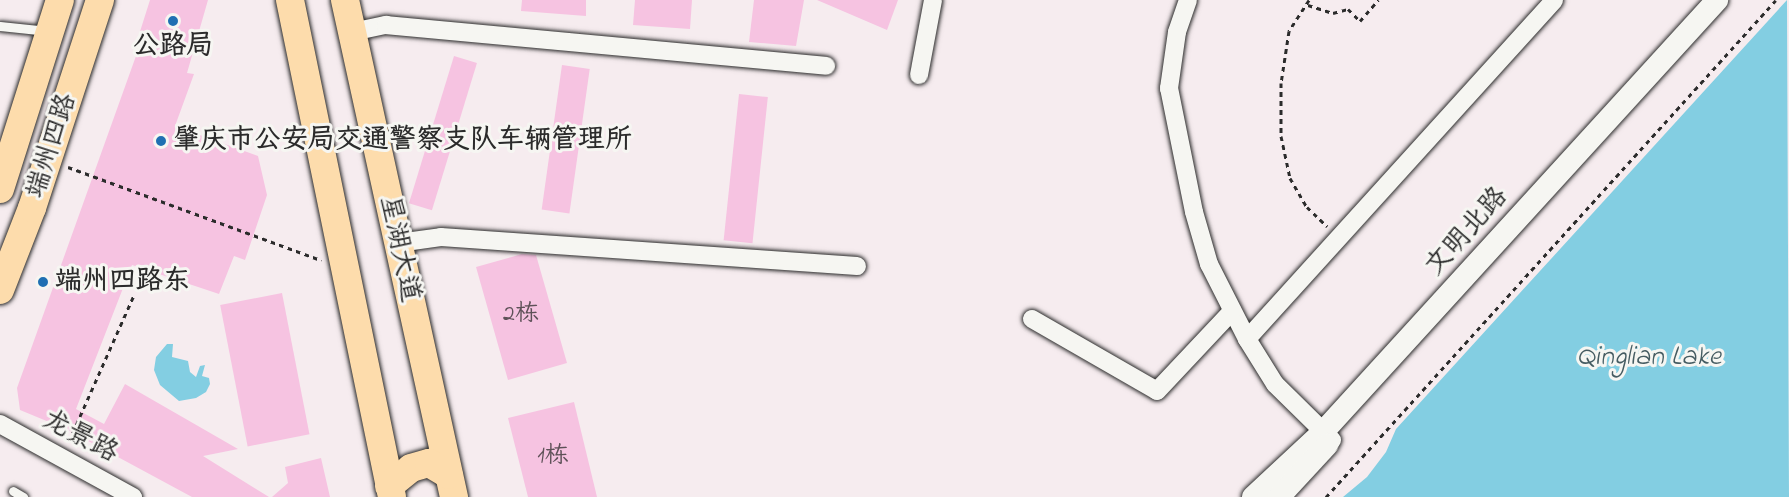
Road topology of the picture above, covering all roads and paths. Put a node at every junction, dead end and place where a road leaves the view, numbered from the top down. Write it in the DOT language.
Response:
graph roads {
  1 [pos="60,0"];
  2 [pos="100,0"];
  3 [pos="345,0"];
  4 [pos="933,0"];
  5 [pos="1188,0"];
  6 [pos="1309,0"];
  7 [pos="1378,0"];
  8 [pos="1554,0"];
  9 [pos="1717,0"];
  10 [pos="1733,0"];
  11 [pos="1776,0"];
  12 [pos="290,2"];
  13 [pos="1308,5"];
  14 [pos="0,26"];
  15 [pos="50,32"];
  16 [pos="352,32"];
  17 [pos="826,66"];
  18 [pos="919,75"];
  19 [pos="48,159"];
  20 [pos="0,189"];
  21 [pos="1339,238"];
  22 [pos="398,243"];
  23 [pos="857,266"];
  24 [pos="348,270"];
  25 [pos="0,291"];
  26 [pos="134,295"];
  27 [pos="1232,311"];
  28 [pos="1032,319"];
  29 [pos="1247,339"];
  30 [pos="0,424"];
  31 [pos="1328,436"];
  32 [pos="62,457"];
  33 [pos="451,486"];
  34 [pos="13,491"];
  35 [pos="391,491"];
  36 [pos="23,497"];
  37 [pos="133,497"];
  38 [pos="1253,497"];
  39 [pos="1279,497"];
  40 [pos="1326,497"];
  1 -- 15 [label="main road, 端州四路"];
  2 -- 19 [label="main road, 端州四路"];
  3 -- 16 [label="main road, 星湖大道"];
  4 -- 18 [label="street"];
  5 -- 27 [label="street"];
  6 -- 13 [label="path"];
  7 -- 13 [label="path"];
  8 -- 21 [label="street"];
  9 -- 31 [label="street, 文明北路"];
  10 -- 31 [label="street, 文明北路"];
  11 -- 40 [label="path"];
  12 -- 24 [label="main road, 星湖大道"];
  13 -- 21 [label="path"];
  14 -- 15 [label="lane"];
  15 -- 20 [label="main road, 端州四路"];
  16 -- 17 [label="street"];
  16 -- 22 [label="main road, 星湖大道"];
  19 -- 24 [label="path"];
  19 -- 25 [label="main road, 端州四路"];
  21 -- 29 [label="street"];
  22 -- 23 [label="street"];
  22 -- 33 [label="main road, 星湖大道"];
  24 -- 35 [label="main road, 星湖大道"];
  26 -- 32 [label="path"];
  27 -- 28 [label="street"];
  27 -- 29 [label="street"];
  29 -- 31 [label="street"];
  30 -- 32 [label="street, 龙景路"];
  31 -- 38 [label="street, 文明北路"];
  31 -- 39 [label="street, 文明北路"];
  32 -- 37 [label="street, 龙景路"];
  33 -- 35 [label="main road"];
  34 -- 36 [label="lane"];
}
